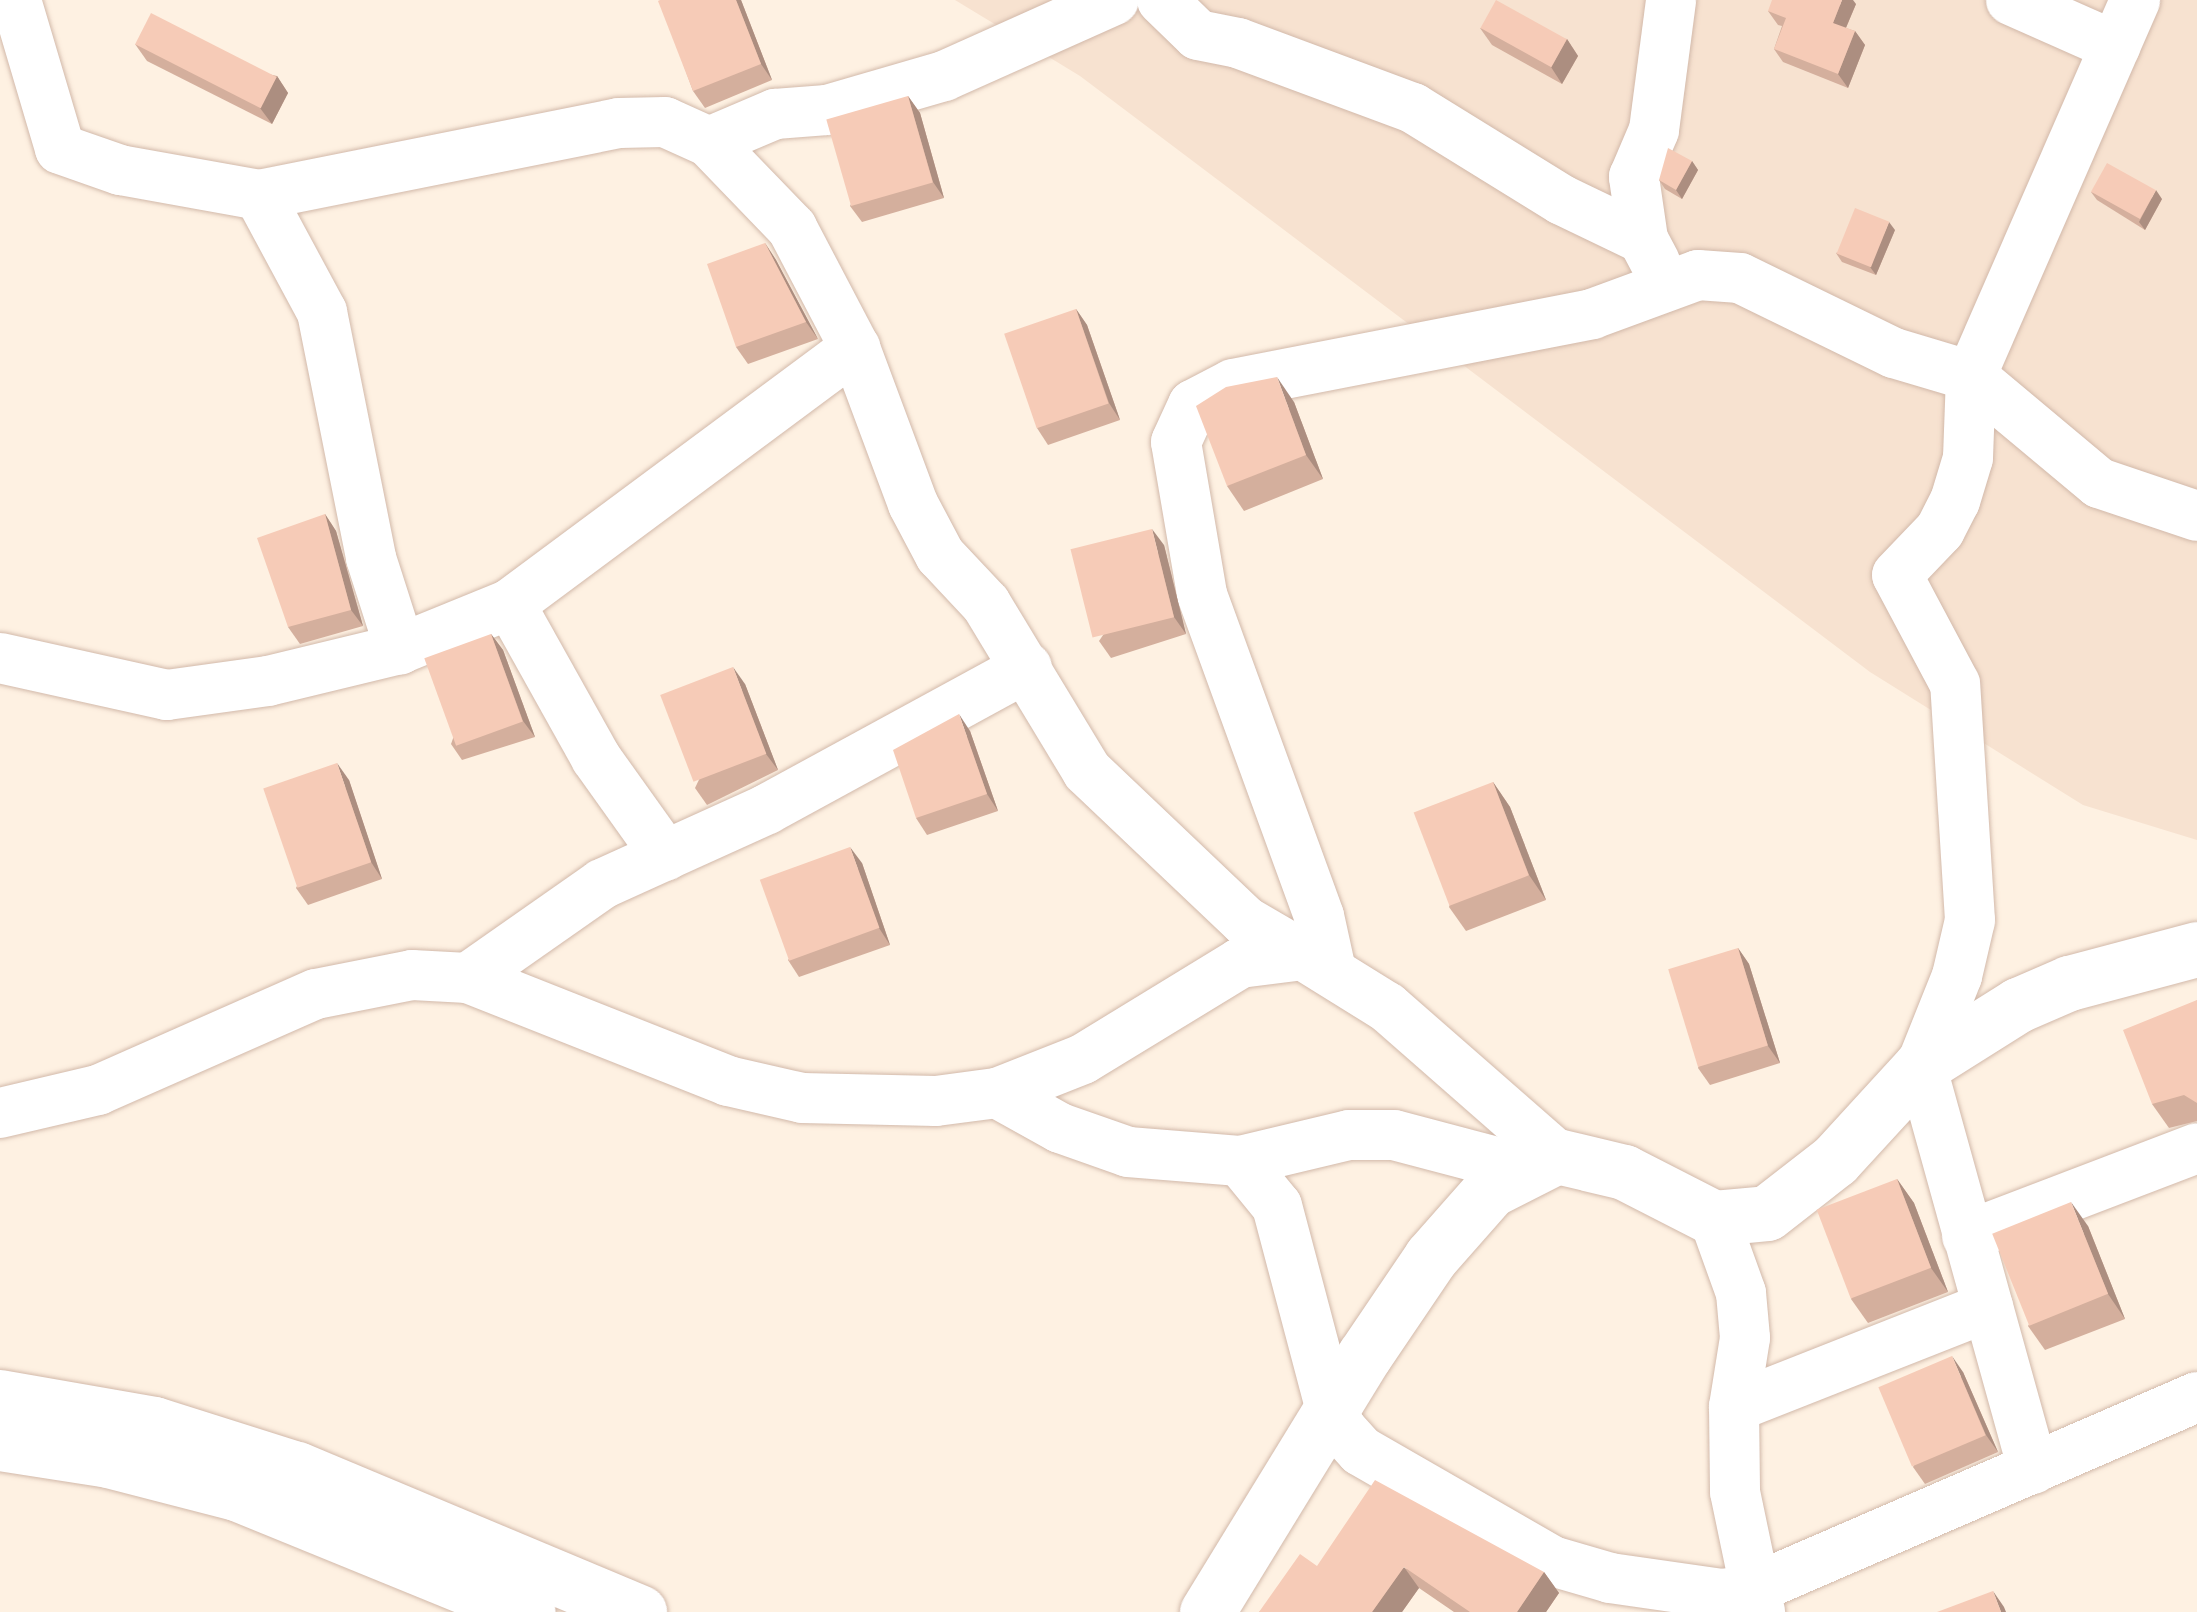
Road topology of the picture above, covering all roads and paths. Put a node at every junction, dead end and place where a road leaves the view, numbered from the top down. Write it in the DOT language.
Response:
graph roads {
  1 [pos="14,0"];
  2 [pos="1114,0"];
  3 [pos="1162,0"];
  4 [pos="1672,0"];
  5 [pos="2011,0"];
  6 [pos="2135,0"];
  7 [pos="0,22"];
  8 [pos="2115,46"];
  9 [pos="709,142"];
  10 [pos="259,195"];
  11 [pos="1643,239"];
  12 [pos="1666,284"];
  13 [pos="856,348"];
  14 [pos="1971,376"];
  15 [pos="2197,516"];
  16 [pos="510,604"];
  17 [pos="400,649"];
  18 [pos="0,658"];
  19 [pos="1028,666"];
  20 [pos="666,856"];
  21 [pos="2197,950"];
  22 [pos="1317,960"];
  23 [pos="468,978"];
  24 [pos="1921,1066"];
  25 [pos="996,1093"];
  26 [pos="0,1112"];
  27 [pos="2197,1148"];
  28 [pos="1240,1161"];
  29 [pos="1540,1162"];
  30 [pos="1714,1218"];
  31 [pos="1967,1236"];
  32 [pos="1988,1308"];
  33 [pos="0,1397"];
  34 [pos="2197,1397"];
  35 [pos="1734,1407"];
  36 [pos="1330,1411"];
  37 [pos="0,1443"];
  38 [pos="2033,1469"];
  39 [pos="1755,1601"];
  40 [pos="528,1612"];
  41 [pos="640,1612"];
  42 [pos="1207,1612"];
  1 -- 7 [label="street"];
  1 -- 10 [label="street"];
  2 -- 9 [label="street"];
  3 -- 11 [label="street"];
  4 -- 11 [label="street"];
  5 -- 8 [label="street"];
  6 -- 8 [label="street"];
  8 -- 14 [label="street"];
  9 -- 10 [label="street"];
  9 -- 13 [label="street"];
  10 -- 17 [label="street"];
  11 -- 12 [label="street"];
  12 -- 14 [label="street"];
  12 -- 22 [label="street"];
  13 -- 16 [label="street"];
  13 -- 19 [label="street"];
  14 -- 15 [label="street"];
  14 -- 24 [label="street"];
  16 -- 17 [label="street"];
  16 -- 20 [label="street"];
  17 -- 18 [label="street"];
  19 -- 20 [label="street"];
  19 -- 22 [label="street"];
  20 -- 23 [label="street"];
  21 -- 24 [label="street"];
  22 -- 25 [label="street"];
  22 -- 29 [label="street"];
  23 -- 25 [label="street"];
  23 -- 26 [label="street"];
  24 -- 30 [label="street"];
  24 -- 31 [label="street"];
  25 -- 28 [label="street"];
  27 -- 31 [label="street"];
  28 -- 29 [label="street"];
  28 -- 36 [label="street"];
  29 -- 30 [label="street"];
  29 -- 36 [label="street"];
  30 -- 35 [label="street"];
  31 -- 32 [label="street"];
  32 -- 35 [label="street"];
  32 -- 38 [label="street"];
  33 -- 41 [label="street"];
  34 -- 38 [label="street"];
  35 -- 39 [label="street"];
  36 -- 39 [label="street"];
  36 -- 42 [label="street"];
  37 -- 40 [label="street"];
  38 -- 39 [label="street"];
}
